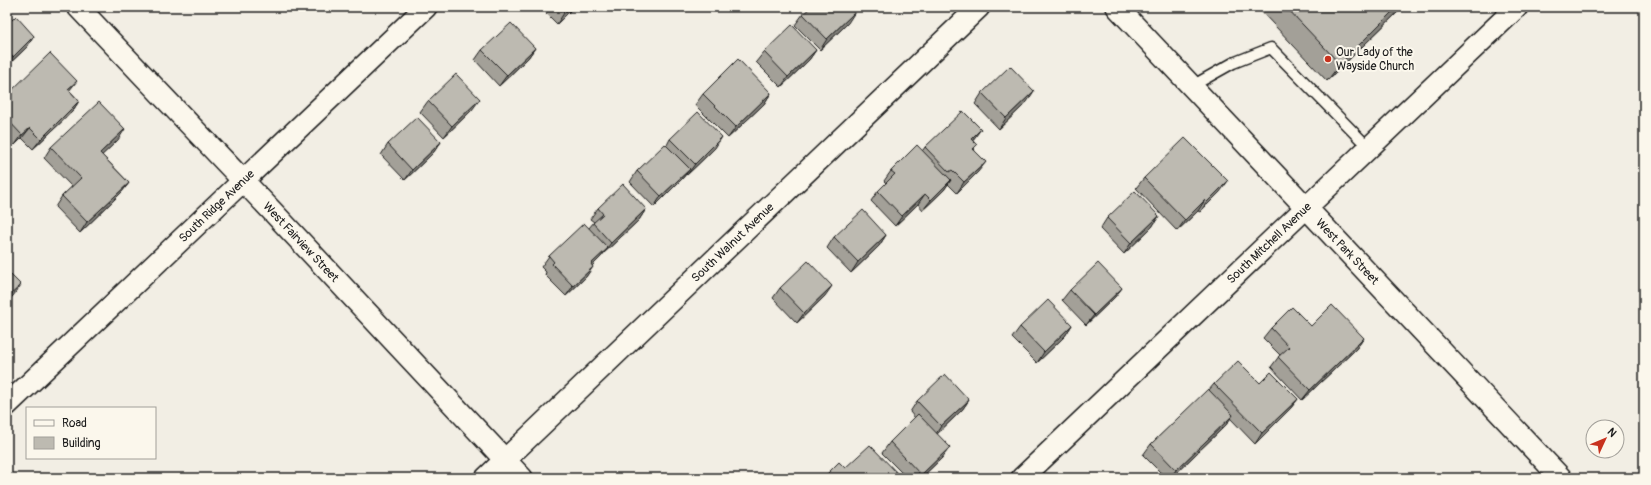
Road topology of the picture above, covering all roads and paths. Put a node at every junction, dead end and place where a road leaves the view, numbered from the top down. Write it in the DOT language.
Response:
graph roads {
  1 [pos="78,7"];
  2 [pos="426,7"];
  3 [pos="979,7"];
  4 [pos="1117,7"];
  5 [pos="1517,7"];
  6 [pos="1192,86"];
  7 [pos="1368,148"];
  8 [pos="244,181"];
  9 [pos="1306,207"];
  10 [pos="7,405"];
  11 [pos="505,460"];
  12 [pos="486,478"];
  13 [pos="522,478"];
  14 [pos="1022,478"];
  15 [pos="1561,478"];
  1 -- 8 [label="street, West Fairview Street"];
  2 -- 8 [label="street, South Ridge Avenue"];
  3 -- 11 [label="street, South Walnut Avenue"];
  4 -- 6 [label="street, West Park Street"];
  5 -- 7 [label="street, South Mitchell Avenue"];
  6 -- 7 [label="lane"];
  6 -- 9 [label="street, West Park Street"];
  7 -- 9 [label="street, South Mitchell Avenue"];
  8 -- 10 [label="street, South Ridge Avenue"];
  8 -- 11 [label="street, West Fairview Street"];
  9 -- 14 [label="street, South Mitchell Avenue"];
  9 -- 15 [label="street, West Park Street"];
  11 -- 12 [label="street, South Walnut Avenue"];
  11 -- 13 [label="street, West Fairview Street"];
}
